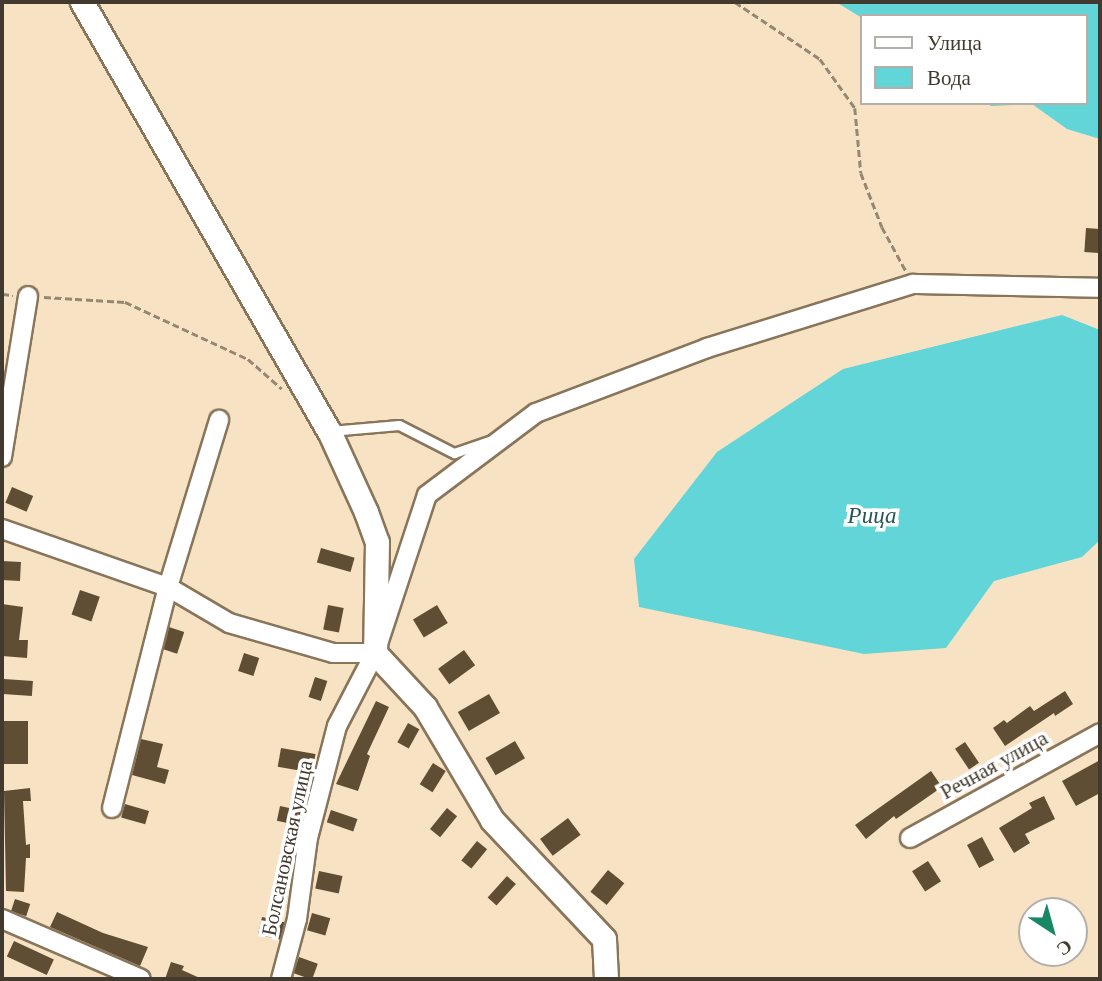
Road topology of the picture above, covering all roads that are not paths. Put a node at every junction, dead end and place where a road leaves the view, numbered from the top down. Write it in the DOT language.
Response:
graph roads {
  1 [pos="82,2"];
  2 [pos="1100,288"];
  3 [pos="28,296"];
  4 [pos="219,420"];
  5 [pos="329,431"];
  6 [pos="504,437"];
  7 [pos="2,457"];
  8 [pos="2,528"];
  9 [pos="168,587"];
  10 [pos="375,653"];
  11 [pos="1100,733"];
  12 [pos="112,808"];
  13 [pos="910,838"];
  14 [pos="2,919"];
  15 [pos="141,979"];
  16 [pos="281,979"];
  17 [pos="606,979"];
  1 -- 5 [label="street"];
  2 -- 6 [label="street, Болсановская улица"];
  3 -- 7 [label="street"];
  4 -- 9 [label="street"];
  5 -- 6 [label="lane"];
  5 -- 10 [label="street"];
  6 -- 10 [label="street, Болсановская улица"];
  8 -- 9 [label="street"];
  9 -- 10 [label="street"];
  9 -- 12 [label="street"];
  10 -- 16 [label="street, Болсановская улица"];
  10 -- 17 [label="street"];
  11 -- 13 [label="street, Речная улица"];
  14 -- 15 [label="street"];
}
